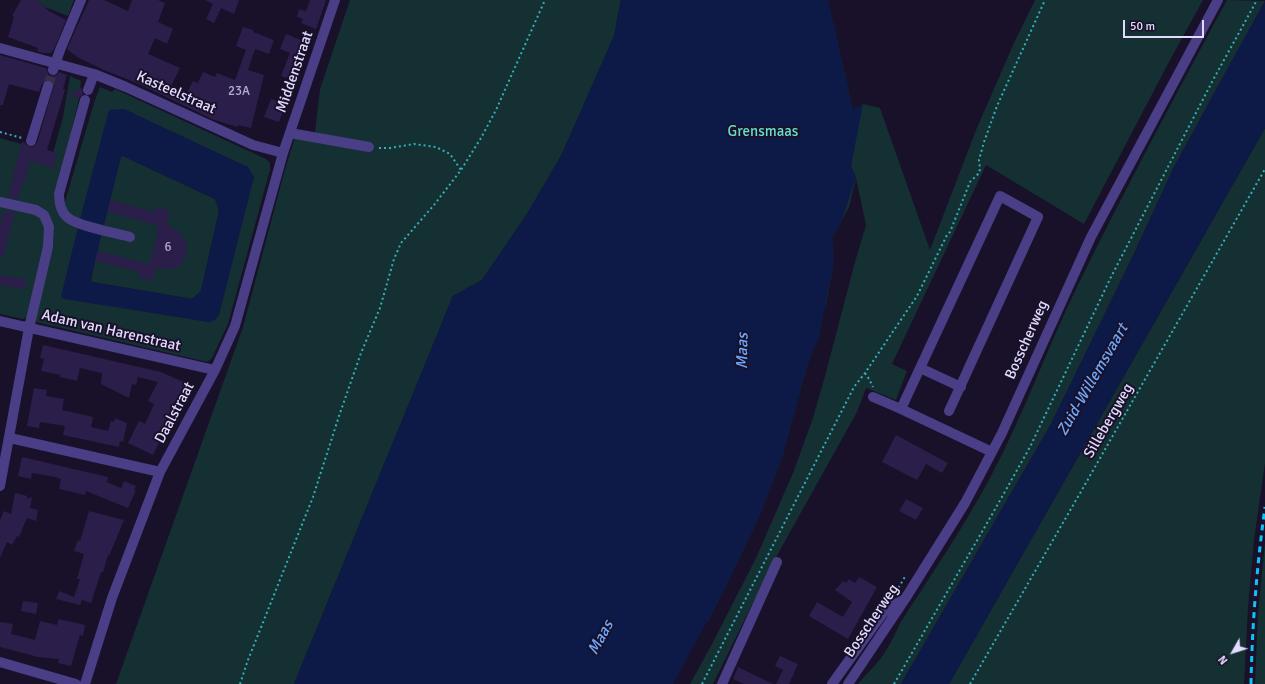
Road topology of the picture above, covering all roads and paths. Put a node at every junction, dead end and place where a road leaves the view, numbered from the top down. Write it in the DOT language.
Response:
graph roads {
  1 [pos="81,0"];
  2 [pos="335,0"];
  3 [pos="545,0"];
  4 [pos="1045,0"];
  5 [pos="1218,0"];
  6 [pos="1258,0"];
  7 [pos="0,48"];
  8 [pos="54,67"];
  9 [pos="94,74"];
  10 [pos="48,86"];
  11 [pos="0,132"];
  12 [pos="290,133"];
  13 [pos="31,141"];
  14 [pos="369,147"];
  15 [pos="283,153"];
  16 [pos="1265,169"];
  17 [pos="461,170"];
  18 [pos="0,202"];
  19 [pos="130,237"];
  20 [pos="0,321"];
  21 [pos="29,328"];
  22 [pos="920,368"];
  23 [pos="215,370"];
  24 [pos="865,373"];
  25 [pos="961,387"];
  26 [pos="875,398"];
  27 [pos="901,409"];
  28 [pos="949,411"];
  29 [pos="10,438"];
  30 [pos="992,452"];
  31 [pos="160,472"];
  32 [pos="0,486"];
  33 [pos="777,562"];
  34 [pos="905,599"];
  35 [pos="0,662"];
  36 [pos="76,684"];
  37 [pos="85,684"];
  38 [pos="240,684"];
  39 [pos="702,684"];
  40 [pos="722,684"];
  41 [pos="832,684"];
  42 [pos="848,684"];
  43 [pos="894,684"];
  44 [pos="970,684"];
  1 -- 8 [label="street"];
  2 -- 12 [label="street, Middenstraat"];
  3 -- 17 [label="path"];
  4 -- 24 [label="path"];
  5 -- 30 [label="street, Bosscherweg"];
  6 -- 43 [label="path"];
  7 -- 8 [label="street, Kasteelstraat"];
  8 -- 9 [label="street, Kasteelstraat"];
  9 -- 15 [label="street, Kasteelstraat"];
  9 -- 19 [label="street"];
  10 -- 13 [label="street"];
  11 -- 13 [label="path"];
  12 -- 14 [label="street"];
  12 -- 15 [label="street, Middenstraat"];
  14 -- 17 [label="path"];
  15 -- 23 [label="street, Daalstraat"];
  16 -- 44 [label="path, Sillebergweg"];
  17 -- 38 [label="path"];
  18 -- 21 [label="street"];
  20 -- 21 [label="street, Adam van Harenstraat"];
  21 -- 23 [label="street, Adam van Harenstraat"];
  21 -- 29 [label="street"];
  22 -- 25 [label="street"];
  22 -- 25 [label="street"];
  22 -- 27 [label="street"];
  23 -- 31 [label="street, Daalstraat"];
  24 -- 26 [label="path"];
  24 -- 39 [label="path"];
  25 -- 28 [label="street"];
  26 -- 27 [label="street"];
  27 -- 30 [label="street"];
  29 -- 31 [label="street"];
  29 -- 32 [label="street"];
  30 -- 34 [label="street, Bosscherweg"];
  31 -- 37 [label="street, Daalstraat"];
  33 -- 40 [label="street"];
  34 -- 41 [label="street"];
  34 -- 42 [label="street, Bosscherweg"];
  35 -- 36 [label="street"];
}
